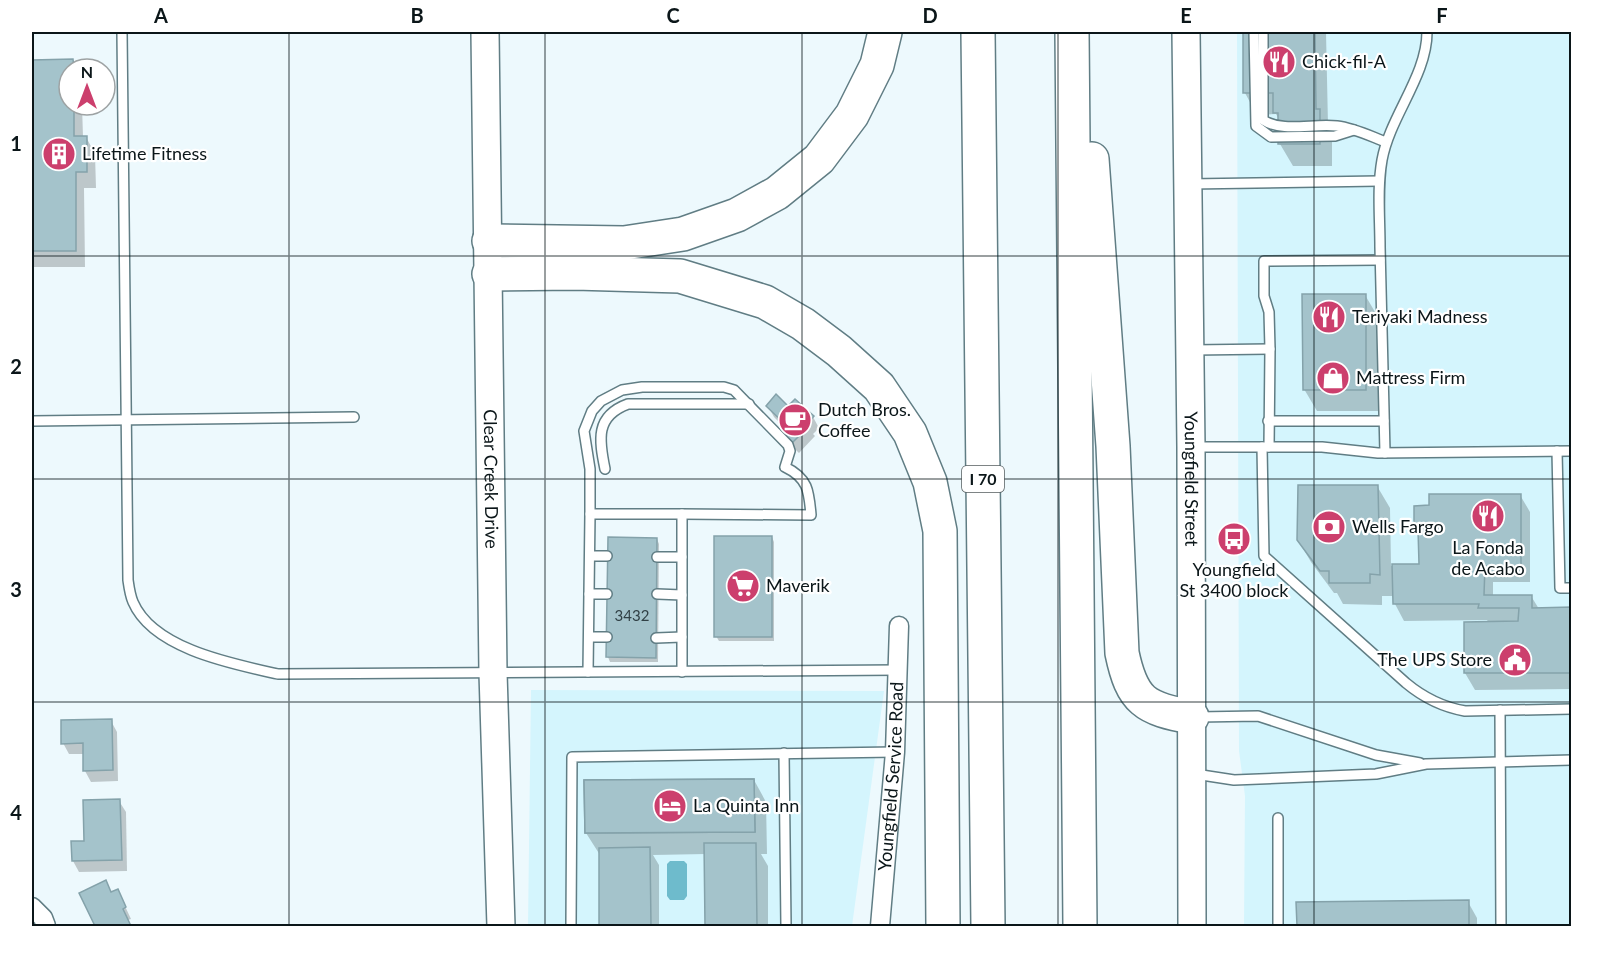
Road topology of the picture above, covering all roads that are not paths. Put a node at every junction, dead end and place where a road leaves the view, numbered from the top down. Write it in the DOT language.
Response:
graph roads {
  1 [pos="122,32"];
  2 [pos="485,32"];
  3 [pos="885,32"];
  4 [pos="978,32"];
  5 [pos="1072,32"];
  6 [pos="1083,32"];
  7 [pos="1186,32"];
  8 [pos="1254,32"];
  9 [pos="1263,32"];
  10 [pos="1427,32"];
  11 [pos="1354,130"];
  12 [pos="1386,142"];
  13 [pos="1379,181"];
  14 [pos="1189,184"];
  15 [pos="489,241"];
  16 [pos="1380,260"];
  17 [pos="489,274"];
  18 [pos="1270,349"];
  19 [pos="1191,350"];
  20 [pos="749,404"];
  21 [pos="354,417"];
  22 [pos="32,421"];
  23 [pos="125,421"];
  24 [pos="1268,422"];
  25 [pos="1384,422"];
  26 [pos="1191,447"];
  27 [pos="1265,447"];
  28 [pos="1557,451"];
  29 [pos="1572,451"];
  30 [pos="1384,453"];
  31 [pos="605,469"];
  32 [pos="590,514"];
  33 [pos="682,514"];
  34 [pos="590,556"];
  35 [pos="607,556"];
  36 [pos="657,557"];
  37 [pos="682,557"];
  38 [pos="1572,588"];
  39 [pos="589,594"];
  40 [pos="607,594"];
  41 [pos="657,594"];
  42 [pos="682,595"];
  43 [pos="899,626"];
  44 [pos="589,637"];
  45 [pos="607,637"];
  46 [pos="682,637"];
  47 [pos="656,638"];
  48 [pos="899,670"];
  49 [pos="588,672"];
  50 [pos="682,672"];
  51 [pos="493,673"];
  52 [pos="1572,709"];
  53 [pos="1500,710"];
  54 [pos="1192,717"];
  55 [pos="895,752"];
  56 [pos="784,753"];
  57 [pos="1572,760"];
  58 [pos="1501,762"];
  59 [pos="1426,764"];
  60 [pos="1192,773"];
  61 [pos="1278,818"];
  62 [pos="32,907"];
  63 [pos="46,927"];
  64 [pos="501,927"];
  65 [pos="571,927"];
  66 [pos="786,927"];
  67 [pos="880,927"];
  68 [pos="943,927"];
  69 [pos="988,927"];
  70 [pos="1080,927"];
  71 [pos="1192,927"];
  72 [pos="1278,927"];
  73 [pos="1501,927"];
  1 -- 23 [label="lane"];
  2 -- 15 [label="main road, Clear Creek Drive"];
  3 -- 15 [label="highway"];
  4 -- 69 [label="highway, I 70"];
  5 -- 70 [label="highway"];
  6 -- 54 [label="highway"];
  7 -- 14 [label="main road, Youngfield Street"];
  8 -- 11 [label="lane"];
  9 -- 11 [label="lane"];
  10 -- 12 [label="lane"];
  11 -- 12 [label="lane"];
  12 -- 13 [label="lane"];
  13 -- 14 [label="lane"];
  13 -- 16 [label="lane"];
  14 -- 19 [label="main road, Youngfield Street"];
  15 -- 17 [label="main road, Clear Creek Drive"];
  16 -- 18 [label="lane"];
  16 -- 25 [label="lane"];
  17 -- 51 [label="main road, Clear Creek Drive"];
  17 -- 68 [label="highway"];
  18 -- 19 [label="lane"];
  18 -- 24 [label="lane"];
  19 -- 26 [label="main road, Youngfield Street"];
  20 -- 31 [label="lane"];
  20 -- 32 [label="lane"];
  20 -- 33 [label="lane"];
  21 -- 23 [label="lane"];
  22 -- 23 [label="lane"];
  23 -- 51 [label="lane"];
  24 -- 25 [label="lane"];
  24 -- 27 [label="lane"];
  25 -- 30 [label="lane"];
  26 -- 27 [label="lane"];
  26 -- 54 [label="main road, Youngfield Street"];
  27 -- 30 [label="lane"];
  27 -- 53 [label="lane"];
  28 -- 29 [label="lane"];
  28 -- 30 [label="lane"];
  28 -- 38 [label="lane"];
  32 -- 33 [label="lane"];
  32 -- 34 [label="lane"];
  33 -- 37 [label="lane"];
  34 -- 35 [label="lane"];
  34 -- 39 [label="lane"];
  36 -- 37 [label="lane"];
  37 -- 42 [label="lane"];
  39 -- 40 [label="lane"];
  39 -- 44 [label="lane"];
  41 -- 42 [label="lane"];
  42 -- 46 [label="lane"];
  43 -- 48 [label="street, Youngfield Service Road"];
  44 -- 45 [label="lane"];
  44 -- 49 [label="lane"];
  46 -- 47 [label="lane"];
  46 -- 50 [label="lane"];
  48 -- 50 [label="lane"];
  48 -- 55 [label="street, Youngfield Service Road"];
  49 -- 50 [label="lane"];
  49 -- 51 [label="lane"];
  51 -- 64 [label="main road, Clear Creek Drive"];
  52 -- 53 [label="lane"];
  53 -- 58 [label="lane"];
  54 -- 59 [label="lane"];
  54 -- 60 [label="main road, Youngfield Street"];
  55 -- 56 [label="lane"];
  55 -- 67 [label="street, Youngfield Service Road"];
  56 -- 65 [label="lane"];
  56 -- 66 [label="lane"];
  57 -- 58 [label="lane"];
  58 -- 59 [label="lane"];
  58 -- 73 [label="lane"];
  59 -- 60 [label="lane"];
  60 -- 71 [label="main road, Youngfield Street"];
  61 -- 72 [label="lane"];
  62 -- 63 [label="street"];
}
